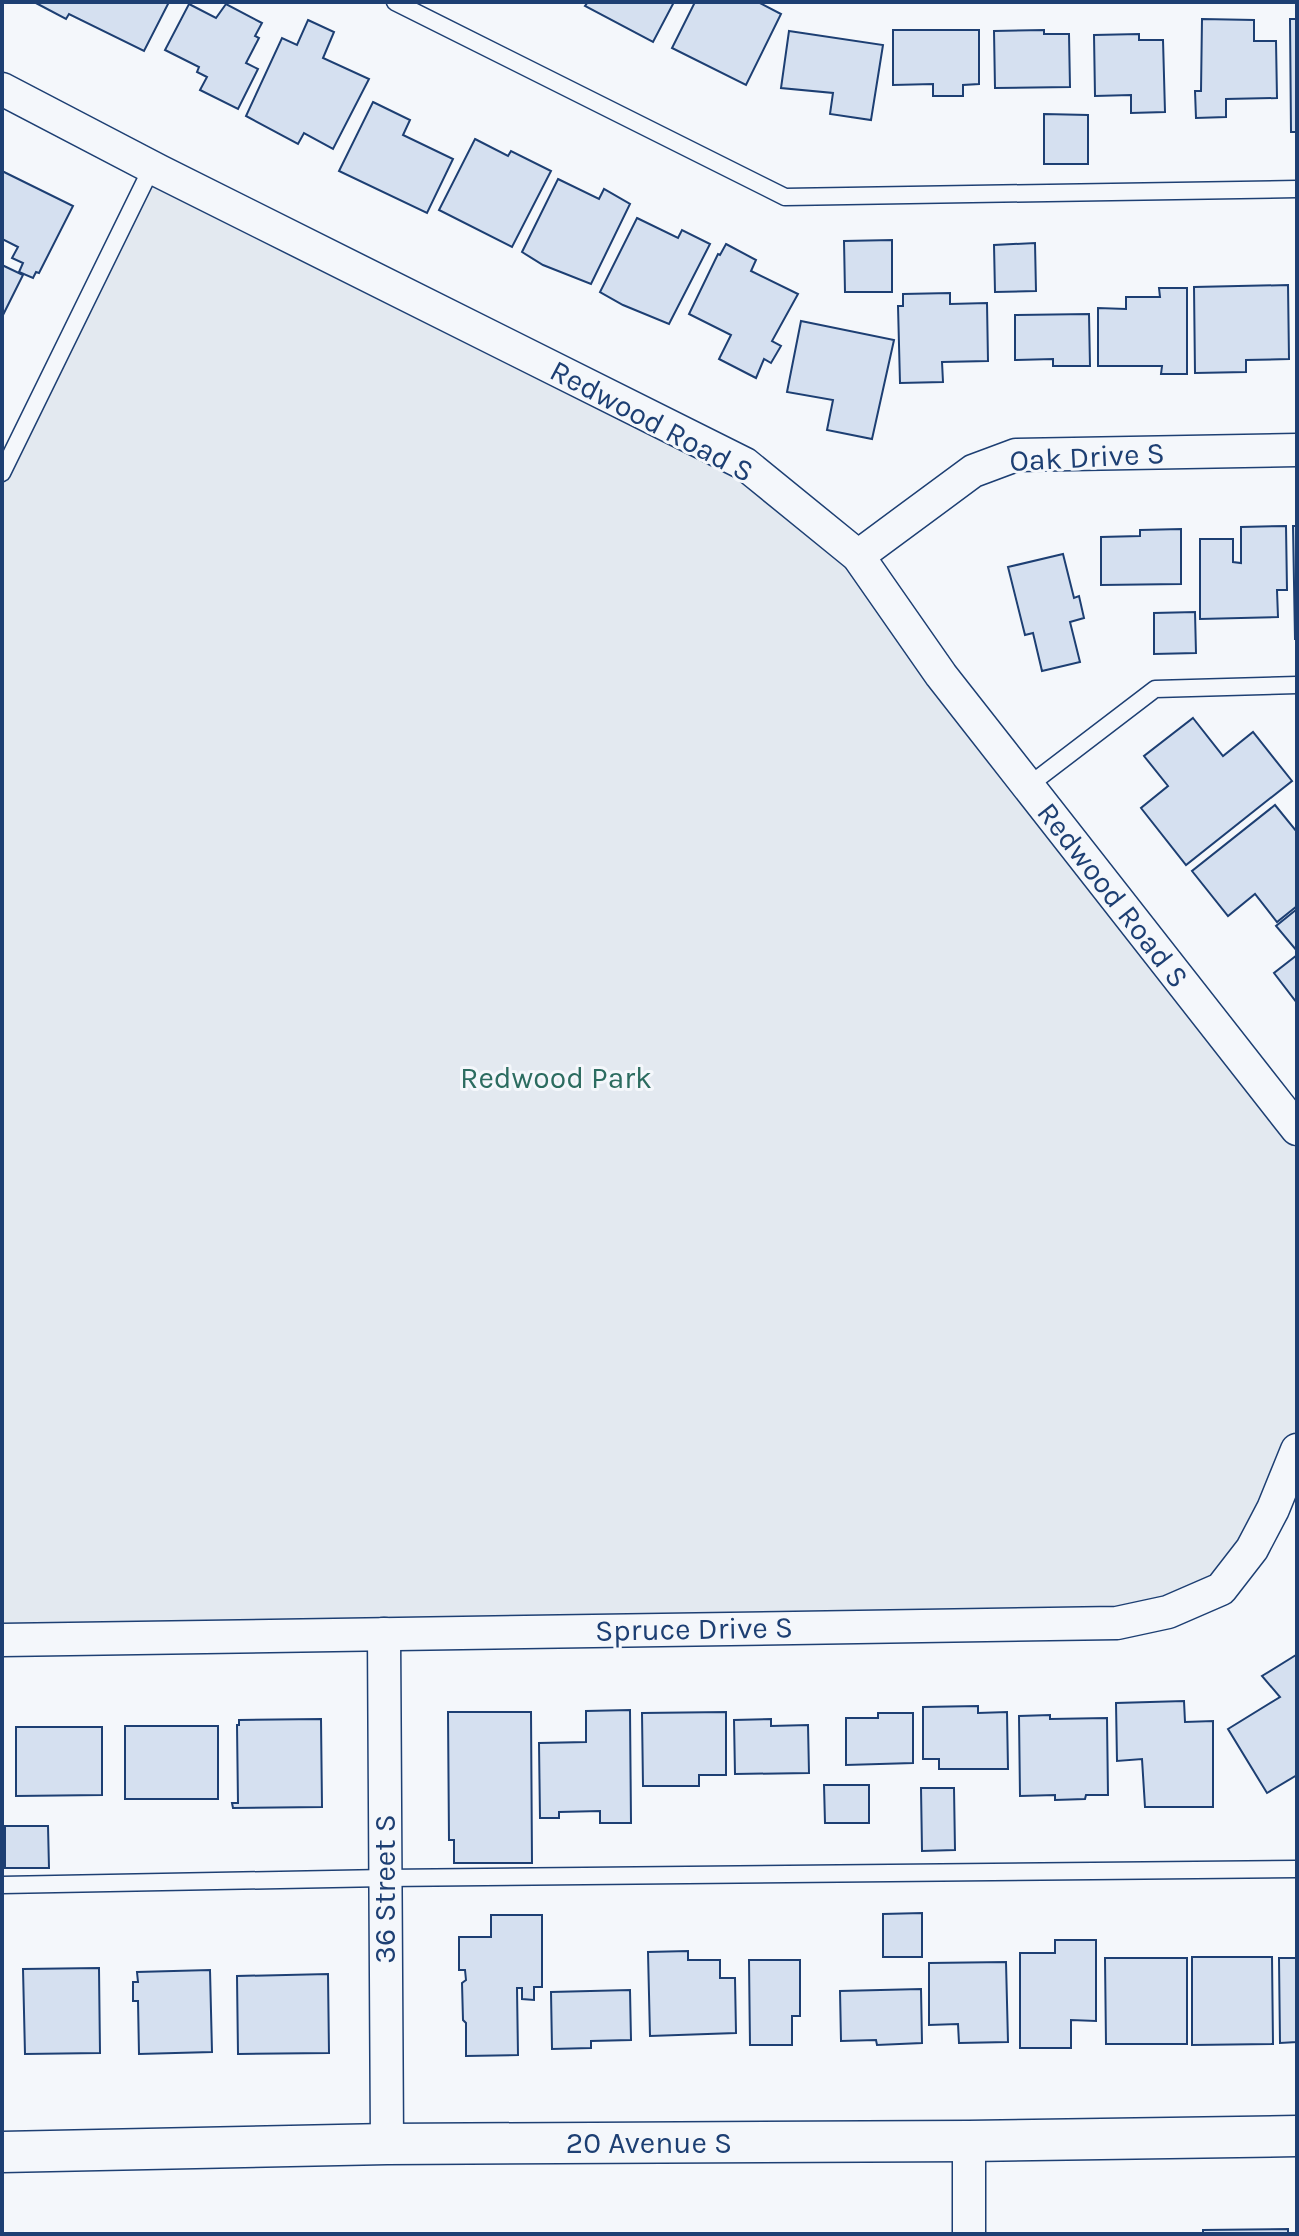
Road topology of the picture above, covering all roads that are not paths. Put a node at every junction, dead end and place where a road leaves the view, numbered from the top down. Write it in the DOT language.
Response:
graph roads {
  1 [pos="395,2"];
  2 [pos="2,89"];
  3 [pos="152,167"];
  4 [pos="1297,189"];
  5 [pos="1297,450"];
  6 [pos="2,473"];
  7 [pos="858,556"];
  8 [pos="1297,685"];
  9 [pos="1028,786"];
  10 [pos="1297,1129"];
  11 [pos="1297,1450"];
  12 [pos="384,1634"];
  13 [pos="2,1640"];
  14 [pos="1297,1869"];
  15 [pos="385,1878"];
  16 [pos="2,1885"];
  17 [pos="1297,2136"];
  18 [pos="969,2141"];
  19 [pos="387,2144"];
  20 [pos="2,2152"];
  21 [pos="969,2234"];
  1 -- 4 [label="lane"];
  2 -- 3 [label="street, Redwood Road S"];
  3 -- 6 [label="lane"];
  3 -- 7 [label="street, Redwood Road S"];
  5 -- 7 [label="street, Oak Drive S"];
  7 -- 9 [label="street, Redwood Road S"];
  8 -- 9 [label="lane"];
  9 -- 10 [label="street, Redwood Road S"];
  11 -- 12 [label="street, Spruce Drive S"];
  12 -- 13 [label="street, Spruce Drive S"];
  12 -- 15 [label="street, 36 Street S"];
  14 -- 15 [label="lane"];
  15 -- 16 [label="lane"];
  15 -- 19 [label="street, 36 Street S"];
  17 -- 18 [label="street, 20 Avenue S"];
  18 -- 19 [label="street, 20 Avenue S"];
  18 -- 21 [label="street"];
  19 -- 20 [label="street, 20 Avenue S"];
}
